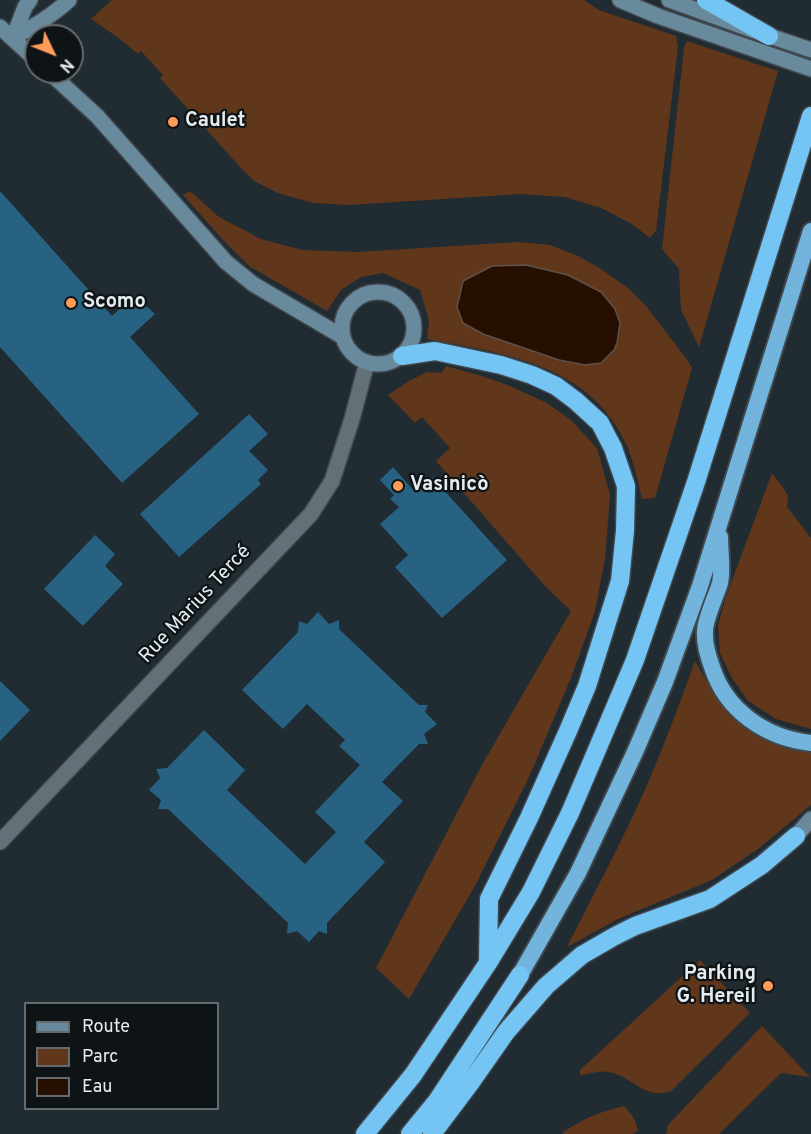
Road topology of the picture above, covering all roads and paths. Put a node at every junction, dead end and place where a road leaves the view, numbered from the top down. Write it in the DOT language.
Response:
graph roads {
  1 [pos="30,0"];
  2 [pos="69,0"];
  3 [pos="620,0"];
  4 [pos="669,0"];
  5 [pos="706,0"];
  6 [pos="0,27"];
  7 [pos="769,36"];
  8 [pos="6,41"];
  9 [pos="811,50"];
  10 [pos="24,52"];
  11 [pos="811,69"];
  12 [pos="62,84"];
  13 [pos="811,116"];
  14 [pos="811,231"];
  15 [pos="343,337"];
  16 [pos="402,356"];
  17 [pos="367,362"];
  18 [pos="720,521"];
  19 [pos="811,743"];
  20 [pos="811,819"];
  21 [pos="804,832"];
  22 [pos="0,842"];
  23 [pos="488,963"];
  24 [pos="520,975"];
  25 [pos="365,1134"];
  26 [pos="410,1134"];
  27 [pos="432,1134"];
  1 -- 8 [label="main road"];
  2 -- 8 [label="main road"];
  3 -- 11 [label="main road"];
  4 -- 7 [label="main road"];
  5 -- 7 [label="highway"];
  6 -- 8 [label="main road"];
  7 -- 9 [label="main road"];
  8 -- 10 [label="main road"];
  12 -- 15 [label="main road"];
  13 -- 23 [label="highway"];
  14 -- 18 [label="highway"];
  15 -- 16 [label="main road"];
  15 -- 17 [label="main road"];
  16 -- 17 [label="main road"];
  16 -- 23 [label="highway"];
  17 -- 22 [label="street, Rue Marius Tercé"];
  18 -- 19 [label="highway"];
  18 -- 24 [label="highway"];
  20 -- 21 [label="main road"];
  21 -- 27 [label="highway"];
  23 -- 25 [label="highway"];
  24 -- 26 [label="highway"];
}
